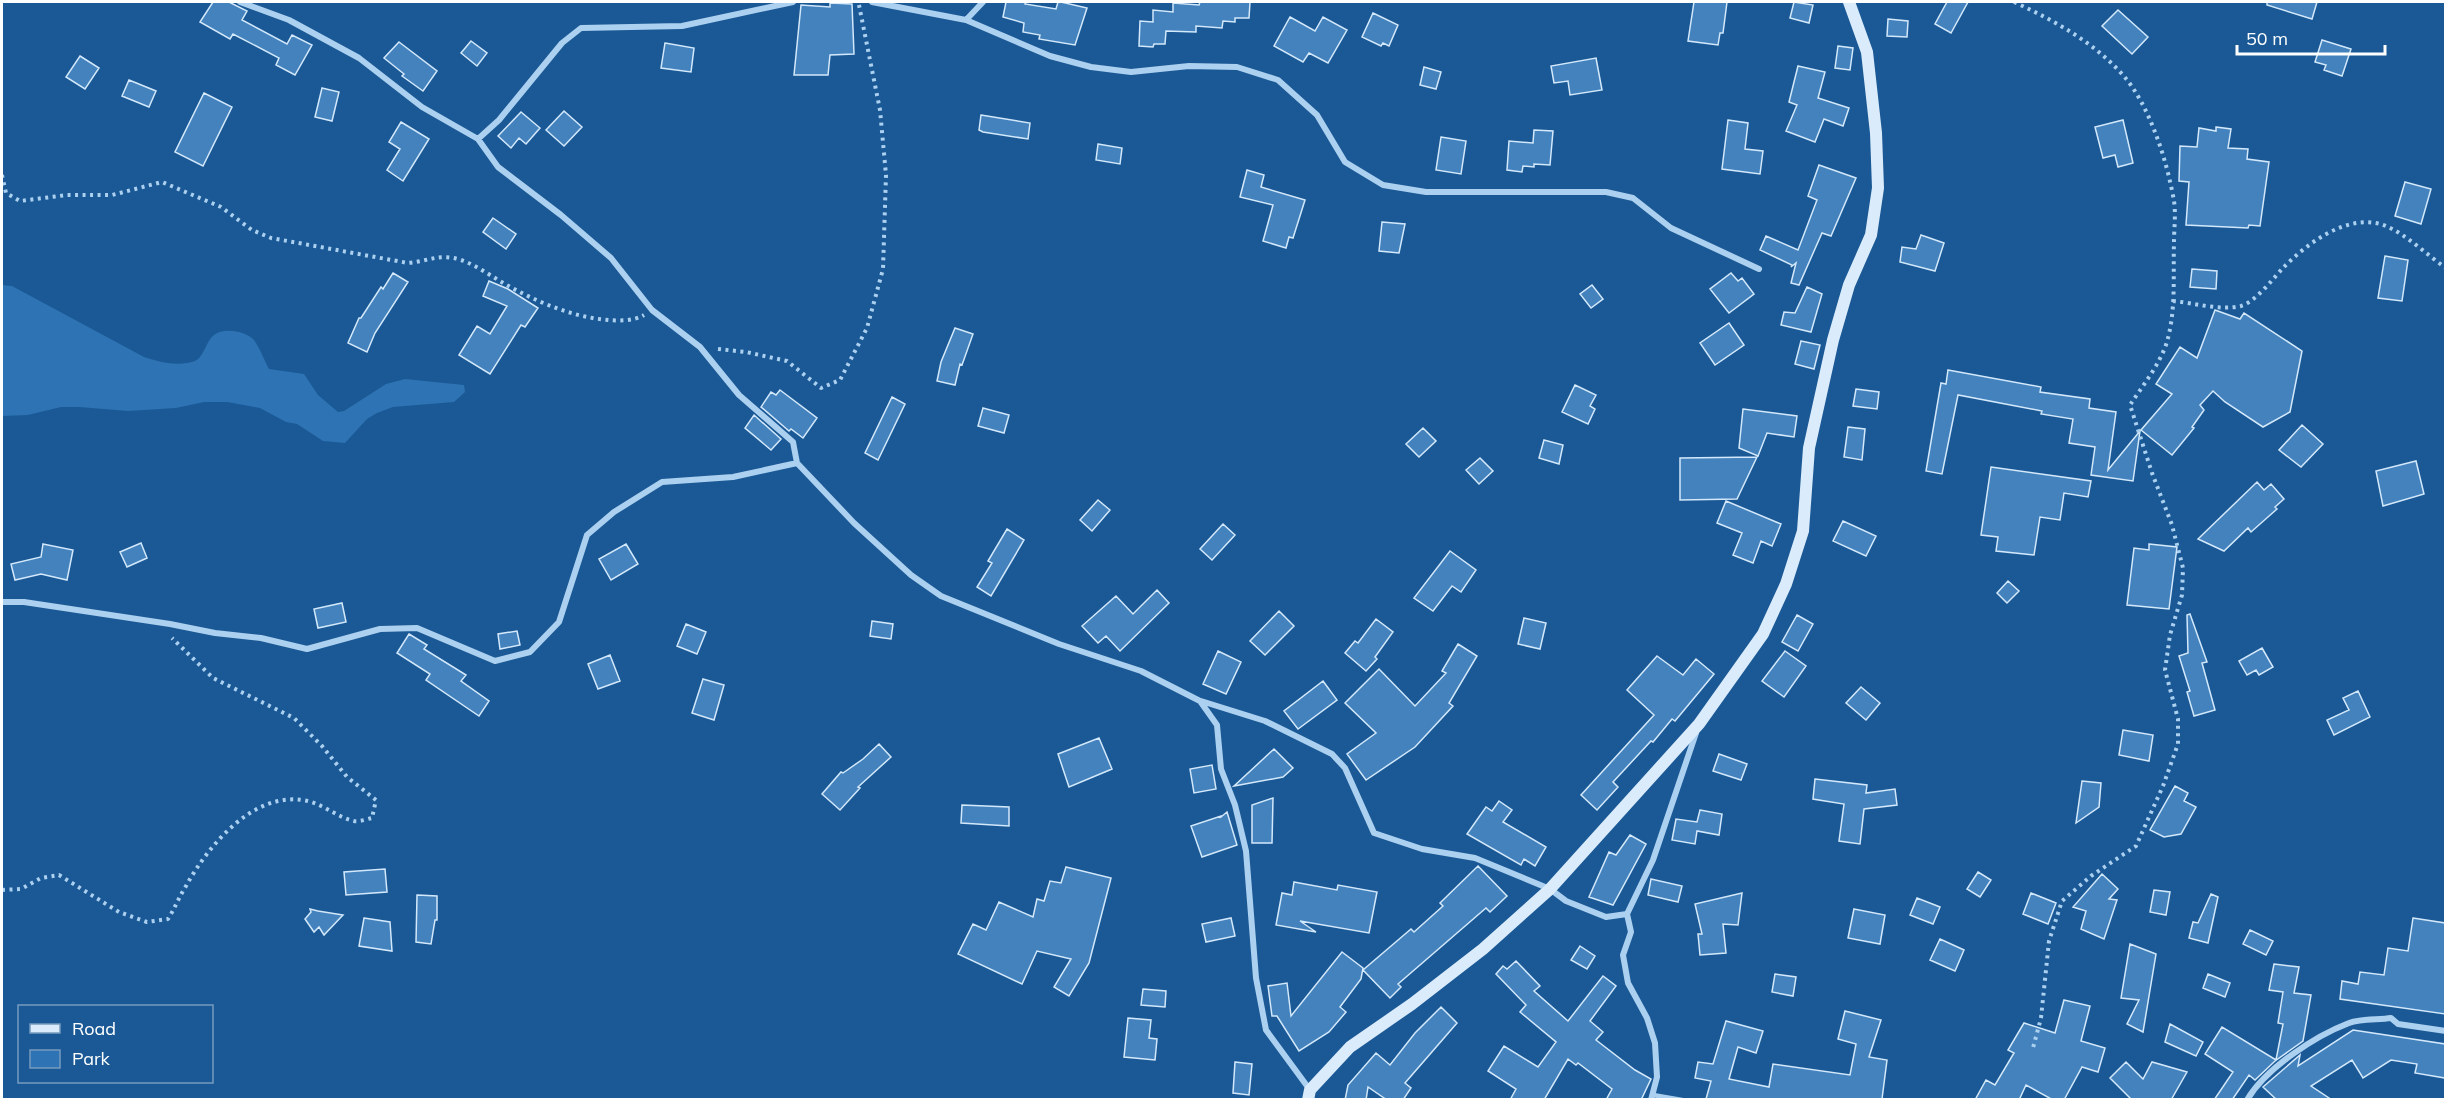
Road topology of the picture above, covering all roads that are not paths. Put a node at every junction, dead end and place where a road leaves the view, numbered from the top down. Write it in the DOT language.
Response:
graph roads {
  1 [pos="240,2"];
  2 [pos="793,2"];
  3 [pos="872,2"];
  4 [pos="983,2"];
  5 [pos="1849,2"];
  6 [pos="759,5"];
  7 [pos="966,20"];
  8 [pos="478,139"];
  9 [pos="1759,269"];
  10 [pos="797,463"];
  11 [pos="2,602"];
  12 [pos="1200,701"];
  13 [pos="1699,724"];
  14 [pos="1550,889"];
  15 [pos="1627,914"];
  16 [pos="2445,1031"];
  17 [pos="1309,1095"];
  18 [pos="1652,1097"];
  19 [pos="1682,1100"];
  20 [pos="2247,1100"];
  1 -- 8 [label="street"];
  2 -- 6 [label="street"];
  3 -- 7 [label="street"];
  4 -- 7 [label="street"];
  5 -- 13 [label="main road"];
  6 -- 8 [label="street"];
  7 -- 9 [label="street"];
  8 -- 10 [label="street"];
  10 -- 11 [label="street"];
  10 -- 12 [label="street"];
  12 -- 14 [label="street"];
  12 -- 17 [label="street"];
  13 -- 14 [label="main road"];
  13 -- 15 [label="street"];
  14 -- 15 [label="street"];
  14 -- 17 [label="main road"];
  15 -- 18 [label="street"];
  16 -- 20 [label="street"];
  18 -- 19 [label="lane"];
}
